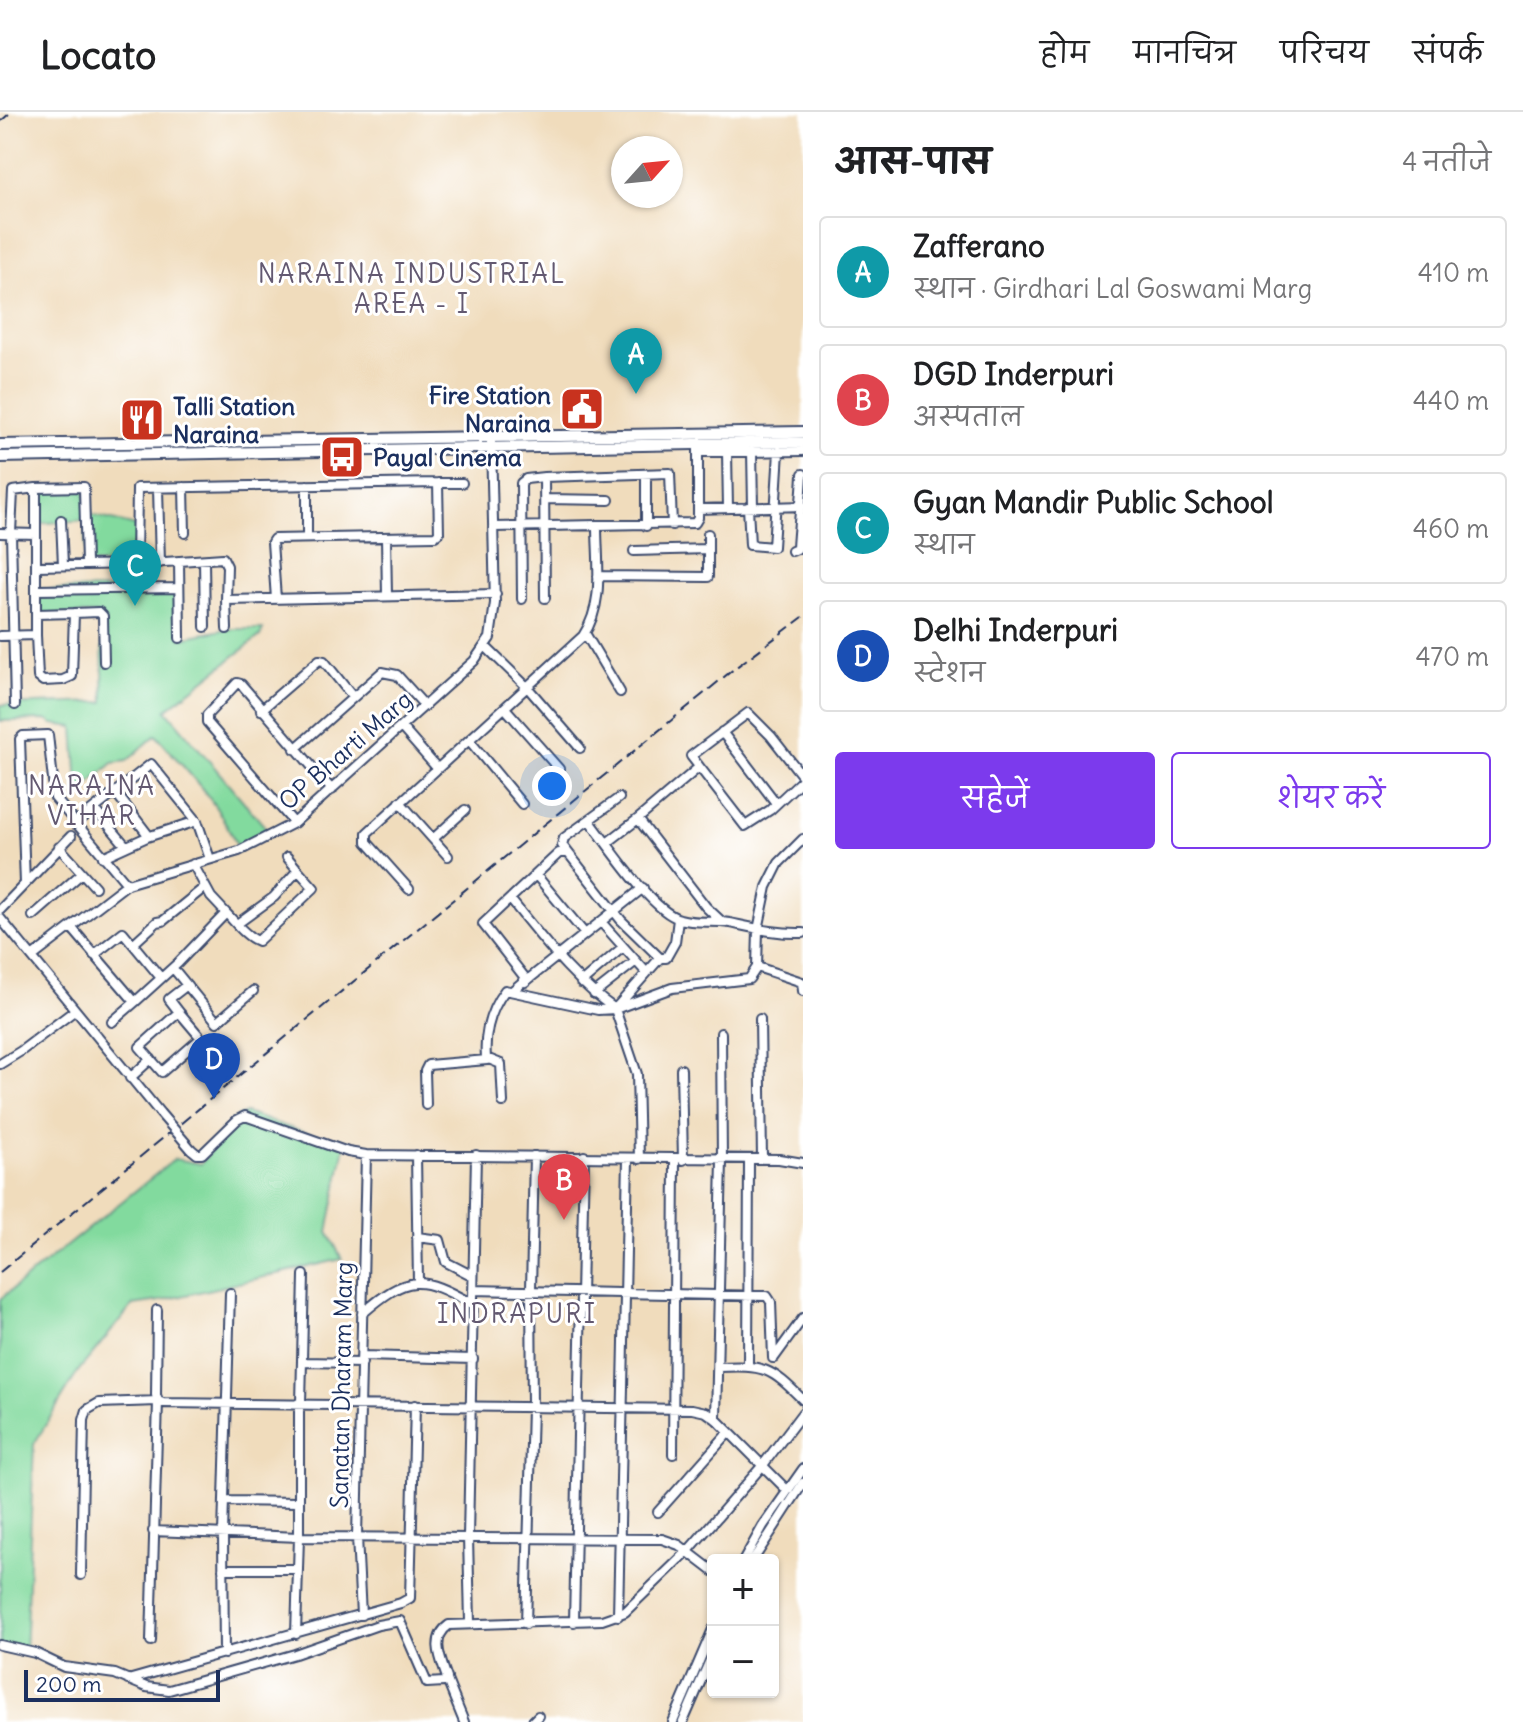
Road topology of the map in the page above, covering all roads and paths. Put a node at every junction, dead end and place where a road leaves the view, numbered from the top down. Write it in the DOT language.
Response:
graph roads {
  1 [pos="803,432"];
  2 [pos="491,442"];
  3 [pos="803,442"];
  4 [pos="0,445"];
  5 [pos="698,448"];
  6 [pos="752,451"];
  7 [pos="779,451"];
  8 [pos="803,451"];
  9 [pos="727,452"];
  10 [pos="0,457"];
  11 [pos="646,474"];
  12 [pos="803,474"];
  13 [pos="544,477"];
  14 [pos="438,483"];
  15 [pos="462,483"];
  16 [pos="307,485"];
  17 [pos="184,487"];
  18 [pos="36,488"];
  19 [pos="158,488"];
  20 [pos="545,499"];
  21 [pos="609,500"];
  22 [pos="803,506"];
  23 [pos="750,507"];
  24 [pos="777,507"];
  25 [pos="728,508"];
  26 [pos="698,509"];
  27 [pos="61,520"];
  28 [pos="672,525"];
  29 [pos="597,526"];
  30 [pos="646,526"];
  31 [pos="495,527"];
  32 [pos="522,527"];
  33 [pos="546,527"];
  34 [pos="0,533"];
  35 [pos="11,533"];
  36 [pos="185,533"];
  37 [pos="35,534"];
  38 [pos="708,534"];
  39 [pos="386,537"];
  40 [pos="307,538"];
  41 [pos="708,549"];
  42 [pos="634,551"];
  43 [pos="792,551"];
  44 [pos="204,560"];
  45 [pos="179,561"];
  46 [pos="160,563"];
  47 [pos="86,564"];
  48 [pos="136,564"];
  49 [pos="63,565"];
  50 [pos="36,566"];
  51 [pos="598,576"];
  52 [pos="179,588"];
  53 [pos="36,590"];
  54 [pos="496,594"];
  55 [pos="387,596"];
  56 [pos="545,598"];
  57 [pos="276,599"];
  58 [pos="522,599"];
  59 [pos="226,600"];
  60 [pos="74,613"];
  61 [pos="36,614"];
  62 [pos="205,627"];
  63 [pos="227,629"];
  64 [pos="585,633"];
  65 [pos="36,635"];
  66 [pos="0,636"];
  67 [pos="14,636"];
  68 [pos="180,638"];
  69 [pos="485,646"];
  70 [pos="104,662"];
  71 [pos="528,688"];
  72 [pos="620,692"];
  73 [pos="352,696"];
  74 [pos="15,705"];
  75 [pos="425,706"];
  76 [pos="505,708"];
  77 [pos="261,710"];
  78 [pos="401,727"];
  79 [pos="722,732"];
  80 [pos="469,740"];
  81 [pos="580,748"];
  82 [pos="295,749"];
  83 [pos="437,768"];
  84 [pos="698,768"];
  85 [pos="559,769"];
  86 [pos="803,778"];
  87 [pos="332,790"];
  88 [pos="116,793"];
  89 [pos="619,798"];
  90 [pos="400,802"];
  91 [pos="776,803"];
  92 [pos="522,804"];
  93 [pos="95,809"];
  94 [pos="465,810"];
  95 [pos="638,819"];
  96 [pos="589,820"];
  97 [pos="197,821"];
  98 [pos="294,823"];
  99 [pos="75,824"];
  100 [pos="71,836"];
  101 [pos="149,836"];
  102 [pos="433,839"];
  103 [pos="803,839"];
  104 [pos="607,843"];
  105 [pos="126,846"];
  106 [pos="59,847"];
  107 [pos="568,853"];
  108 [pos="448,856"];
  109 [pos="103,857"];
  110 [pos="287,857"];
  111 [pos="210,859"];
  112 [pos="193,864"];
  113 [pos="298,870"];
  114 [pos="82,873"];
  115 [pos="536,875"];
  116 [pos="25,884"];
  117 [pos="127,884"];
  118 [pos="95,887"];
  119 [pos="205,887"];
  120 [pos="643,888"];
  121 [pos="409,889"];
  122 [pos="510,899"];
  123 [pos="0,910"];
  124 [pos="613,911"];
  125 [pos="226,913"];
  126 [pos="33,916"];
  127 [pos="0,918"];
  128 [pos="678,919"];
  129 [pos="601,922"];
  130 [pos="721,922"];
  131 [pos="237,924"];
  132 [pos="71,927"];
  133 [pos="758,930"];
  134 [pos="803,933"];
  135 [pos="585,934"];
  136 [pos="133,944"];
  137 [pos="623,947"];
  138 [pos="94,955"];
  139 [pos="32,957"];
  140 [pos="558,957"];
  141 [pos="660,958"];
  142 [pos="636,961"];
  143 [pos="757,967"];
  144 [pos="173,968"];
  145 [pos="646,972"];
  146 [pos="161,978"];
  147 [pos="525,982"];
  148 [pos="803,982"];
  149 [pos="581,983"];
  150 [pos="187,985"];
  151 [pos="513,990"];
  152 [pos="253,991"];
  153 [pos="803,991"];
  154 [pos="594,994"];
  155 [pos="135,1002"];
  156 [pos="615,1009"];
  157 [pos="74,1011"];
  158 [pos="179,1012"];
  159 [pos="760,1019"];
  160 [pos="112,1022"];
  161 [pos="721,1033"];
  162 [pos="151,1059"];
  163 [pos="487,1060"];
  164 [pos="0,1064"];
  165 [pos="681,1069"];
  166 [pos="130,1078"];
  167 [pos="503,1102"];
  168 [pos="426,1105"];
  169 [pos="366,1155"];
  170 [pos="416,1155"];
  171 [pos="476,1155"];
  172 [pos="534,1156"];
  173 [pos="584,1156"];
  174 [pos="628,1159"];
  175 [pos="639,1159"];
  176 [pos="762,1159"];
  177 [pos="679,1160"];
  178 [pos="722,1160"];
  179 [pos="749,1160"];
  180 [pos="803,1163"];
  181 [pos="417,1237"];
  182 [pos="304,1275"];
  183 [pos="473,1276"];
  184 [pos="418,1282"];
  185 [pos="531,1289"];
  186 [pos="473,1290"];
  187 [pos="581,1292"];
  188 [pos="230,1293"];
  189 [pos="625,1294"];
  190 [pos="674,1296"];
  191 [pos="720,1296"];
  192 [pos="749,1296"];
  193 [pos="472,1304"];
  194 [pos="157,1310"];
  195 [pos="362,1314"];
  196 [pos="803,1318"];
  197 [pos="773,1358"];
  198 [pos="362,1359"];
  199 [pos="473,1359"];
  200 [pos="302,1362"];
  201 [pos="748,1366"];
  202 [pos="718,1367"];
  203 [pos="767,1368"];
  204 [pos="803,1400"];
  205 [pos="158,1401"];
  206 [pos="229,1403"];
  207 [pos="300,1403"];
  208 [pos="361,1403"];
  209 [pos="415,1405"];
  210 [pos="472,1406"];
  211 [pos="532,1408"];
  212 [pos="671,1408"];
  213 [pos="580,1409"];
  214 [pos="624,1409"];
  215 [pos="803,1412"];
  216 [pos="716,1419"];
  217 [pos="729,1432"];
  218 [pos="673,1454"];
  219 [pos="763,1465"];
  220 [pos="803,1469"];
  221 [pos="803,1483"];
  222 [pos="787,1490"];
  223 [pos="225,1501"];
  224 [pos="299,1502"];
  225 [pos="658,1512"];
  226 [pos="153,1531"];
  227 [pos="223,1534"];
  228 [pos="412,1536"];
  229 [pos="299,1537"];
  230 [pos="357,1537"];
  231 [pos="468,1537"];
  232 [pos="528,1539"];
  233 [pos="575,1539"];
  234 [pos="622,1540"];
  235 [pos="688,1551"];
  236 [pos="747,1554"];
  237 [pos="757,1554"];
  238 [pos="707,1566"];
  239 [pos="223,1569"];
  240 [pos="298,1569"];
  241 [pos="81,1575"];
  242 [pos="361,1615"];
  243 [pos="618,1616"];
  244 [pos="574,1622"];
  245 [pos="470,1623"];
  246 [pos="526,1624"];
  247 [pos="296,1634"];
  248 [pos="151,1641"];
  249 [pos="707,1643"];
  250 [pos="0,1645"];
  251 [pos="224,1654"];
  252 [pos="707,1667"];
  253 [pos="128,1680"];
  254 [pos="447,1680"];
  255 [pos="464,1722"];
  256 [pos="673,1722"];
  257 [pos="683,1722"];
  1 -- 2 [label="main road"];
  2 -- 4 [label="main road"];
  2 -- 5 [label="main road"];
  2 -- 10 [label="main road"];
  2 -- 31 [label="street, OP Bharti Marg"];
  3 -- 5 [label="main road"];
  5 -- 9 [label="street"];
  5 -- 26 [label="street"];
  6 -- 7 [label="street"];
  6 -- 9 [label="street"];
  6 -- 23 [label="street"];
  7 -- 8 [label="street"];
  7 -- 24 [label="street"];
  9 -- 25 [label="street"];
  11 -- 13 [label="street"];
  11 -- 28 [label="street"];
  11 -- 30 [label="street"];
  12 -- 22 [label="street"];
  13 -- 20 [label="street"];
  13 -- 32 [label="street"];
  14 -- 15 [label="street"];
  14 -- 16 [label="street"];
  14 -- 39 [label="street"];
  16 -- 17 [label="street"];
  16 -- 40 [label="street"];
  17 -- 19 [label="street"];
  17 -- 36 [label="street"];
  18 -- 35 [label="street"];
  18 -- 37 [label="street"];
  18 -- 47 [label="street"];
  19 -- 46 [label="street"];
  19 -- 48 [label="street"];
  20 -- 21 [label="street"];
  20 -- 33 [label="street"];
  22 -- 24 [label="street"];
  22 -- 43 [label="street"];
  23 -- 24 [label="street"];
  23 -- 24 [label="street"];
  23 -- 25 [label="street"];
  25 -- 26 [label="street"];
  26 -- 28 [label="street"];
  27 -- 49 [label="street"];
  28 -- 30 [label="street"];
  29 -- 30 [label="street"];
  29 -- 33 [label="street"];
  29 -- 51 [label="street"];
  31 -- 32 [label="street"];
  31 -- 54 [label="street, OP Bharti Marg"];
  32 -- 33 [label="street"];
  32 -- 58 [label="street"];
  33 -- 56 [label="street"];
  34 -- 35 [label="street"];
  35 -- 37 [label="street"];
  35 -- 67 [label="street"];
  37 -- 50 [label="street"];
  38 -- 41 [label="street"];
  39 -- 40 [label="street"];
  39 -- 55 [label="street"];
  40 -- 57 [label="street"];
  41 -- 42 [label="street"];
  41 -- 51 [label="street"];
  44 -- 45 [label="street"];
  44 -- 59 [label="street"];
  44 -- 62 [label="street"];
  45 -- 46 [label="street"];
  45 -- 52 [label="street"];
  46 -- 48 [label="street"];
  47 -- 48 [label="street"];
  47 -- 49 [label="street"];
  49 -- 50 [label="street"];
  50 -- 53 [label="street"];
  51 -- 64 [label="street"];
  52 -- 53 [label="street"];
  52 -- 68 [label="street"];
  53 -- 61 [label="street"];
  54 -- 55 [label="street"];
  54 -- 69 [label="street, OP Bharti Marg"];
  55 -- 57 [label="street"];
  57 -- 59 [label="street"];
  59 -- 63 [label="street"];
  60 -- 61 [label="street"];
  60 -- 65 [label="street"];
  60 -- 70 [label="street"];
  61 -- 65 [label="street"];
  64 -- 71 [label="street"];
  64 -- 72 [label="street"];
  65 -- 67 [label="street"];
  66 -- 67 [label="street"];
  67 -- 74 [label="street"];
  69 -- 71 [label="street"];
  69 -- 75 [label="street, OP Bharti Marg"];
  71 -- 76 [label="street"];
  71 -- 81 [label="street"];
  73 -- 75 [label="street"];
  73 -- 77 [label="street"];
  73 -- 82 [label="street"];
  75 -- 78 [label="street, OP Bharti Marg"];
  76 -- 80 [label="street"];
  76 -- 85 [label="street"];
  77 -- 82 [label="street"];
  77 -- 98 [label="street"];
  78 -- 83 [label="street"];
  78 -- 87 [label="street, OP Bharti Marg"];
  79 -- 84 [label="street"];
  79 -- 86 [label="street"];
  79 -- 91 [label="street"];
  80 -- 83 [label="street"];
  80 -- 92 [label="street"];
  82 -- 87 [label="street"];
  83 -- 90 [label="street"];
  84 -- 91 [label="street"];
  84 -- 95 [label="street"];
  86 -- 91 [label="street"];
  87 -- 98 [label="street, OP Bharti Marg"];
  88 -- 93 [label="street"];
  88 -- 97 [label="street"];
  88 -- 101 [label="street"];
  89 -- 96 [label="street"];
  90 -- 102 [label="street"];
  90 -- 121 [label="street"];
  93 -- 99 [label="street"];
  93 -- 105 [label="street"];
  94 -- 102 [label="street"];
  95 -- 104 [label="street"];
  95 -- 130 [label="street"];
  96 -- 104 [label="street"];
  96 -- 107 [label="street"];
  97 -- 101 [label="street"];
  97 -- 111 [label="street"];
  98 -- 111 [label="street, OP Bharti Marg"];
  99 -- 109 [label="street"];
  99 -- 116 [label="street"];
  100 -- 106 [label="street"];
  101 -- 105 [label="street"];
  102 -- 108 [label="street"];
  103 -- 133 [label="street"];
  104 -- 120 [label="street"];
  105 -- 109 [label="street"];
  106 -- 114 [label="street"];
  106 -- 116 [label="street"];
  107 -- 115 [label="street"];
  107 -- 124 [label="street"];
  109 -- 117 [label="street"];
  110 -- 113 [label="street"];
  111 -- 112 [label="street, OP Bharti Marg"];
  112 -- 117 [label="street, OP Bharti Marg"];
  112 -- 119 [label="street"];
  113 -- 131 [label="street"];
  113 -- 131 [label="street"];
  114 -- 118 [label="street"];
  114 -- 126 [label="street"];
  115 -- 122 [label="street"];
  115 -- 135 [label="street"];
  116 -- 123 [label="street"];
  117 -- 132 [label="street, OP Bharti Marg"];
  119 -- 125 [label="street"];
  119 -- 136 [label="street"];
  120 -- 124 [label="street"];
  120 -- 128 [label="street"];
  122 -- 140 [label="street"];
  122 -- 147 [label="street"];
  124 -- 129 [label="street"];
  124 -- 141 [label="street"];
  125 -- 131 [label="street"];
  125 -- 144 [label="street"];
  127 -- 139 [label="street"];
  128 -- 130 [label="street"];
  128 -- 141 [label="street"];
  129 -- 135 [label="street"];
  129 -- 137 [label="street"];
  130 -- 133 [label="street"];
  132 -- 138 [label="street"];
  132 -- 139 [label="street, OP Bharti Marg"];
  133 -- 134 [label="street"];
  133 -- 143 [label="street"];
  135 -- 140 [label="street"];
  136 -- 138 [label="street"];
  136 -- 146 [label="street"];
  137 -- 142 [label="street"];
  137 -- 149 [label="street"];
  138 -- 155 [label="street"];
  139 -- 157 [label="street"];
  140 -- 147 [label="street"];
  140 -- 149 [label="street"];
  141 -- 145 [label="street"];
  142 -- 145 [label="street"];
  142 -- 154 [label="street"];
  143 -- 148 [label="street"];
  143 -- 156 [label="street"];
  144 -- 146 [label="street"];
  144 -- 150 [label="street"];
  145 -- 156 [label="street"];
  146 -- 155 [label="street"];
  147 -- 151 [label="street"];
  148 -- 153 [label="street"];
  149 -- 154 [label="street"];
  150 -- 152 [label="street"];
  150 -- 158 [label="street"];
  151 -- 156 [label="street"];
  151 -- 163 [label="street"];
  154 -- 156 [label="street"];
  155 -- 160 [label="street"];
  156 -- 175 [label="street"];
  157 -- 164 [label="street"];
  157 -- 166 [label="street"];
  158 -- 162 [label="street"];
  158 -- 162 [label="street"];
  159 -- 176 [label="street"];
  161 -- 178 [label="street"];
  162 -- 166 [label="street"];
  163 -- 167 [label="street"];
  163 -- 168 [label="street"];
  165 -- 177 [label="street"];
  166 -- 169 [label="street, bridge"];
  169 -- 170 [label="street"];
  169 -- 195 [label="street, Sanatan Dharam Marg"];
  170 -- 171 [label="street"];
  170 -- 181 [label="street"];
  171 -- 172 [label="street"];
  171 -- 183 [label="street"];
  172 -- 173 [label="street"];
  172 -- 185 [label="street"];
  173 -- 174 [label="street"];
  173 -- 187 [label="street"];
  174 -- 175 [label="street"];
  174 -- 189 [label="street"];
  175 -- 177 [label="street"];
  176 -- 179 [label="street"];
  176 -- 180 [label="street"];
  177 -- 178 [label="street"];
  177 -- 190 [label="street"];
  178 -- 179 [label="street"];
  178 -- 191 [label="street"];
  179 -- 192 [label="street"];
  181 -- 183 [label="street"];
  181 -- 184 [label="street"];
  182 -- 200 [label="street"];
  183 -- 186 [label="street"];
  184 -- 193 [label="street"];
  184 -- 195 [label="street"];
  185 -- 186 [label="street"];
  185 -- 187 [label="street"];
  185 -- 211 [label="street"];
  186 -- 193 [label="street"];
  187 -- 189 [label="street"];
  187 -- 213 [label="street"];
  188 -- 206 [label="street"];
  189 -- 190 [label="street"];
  189 -- 214 [label="street"];
  190 -- 191 [label="street"];
  190 -- 212 [label="street"];
  191 -- 192 [label="street"];
  191 -- 202 [label="street"];
  192 -- 197 [label="street"];
  192 -- 201 [label="street"];
  193 -- 199 [label="street"];
  194 -- 205 [label="street"];
  195 -- 198 [label="street, Sanatan Dharam Marg"];
  196 -- 197 [label="street"];
  197 -- 203 [label="street"];
  198 -- 199 [label="street"];
  198 -- 200 [label="street"];
  198 -- 208 [label="street, Sanatan Dharam Marg"];
  199 -- 210 [label="street"];
  200 -- 207 [label="street"];
  201 -- 202 [label="street"];
  201 -- 203 [label="street"];
  202 -- 216 [label="street"];
  203 -- 204 [label="street"];
  205 -- 206 [label="street"];
  205 -- 226 [label="street"];
  205 -- 241 [label="street"];
  206 -- 207 [label="street"];
  206 -- 223 [label="street"];
  207 -- 208 [label="street"];
  207 -- 224 [label="street"];
  208 -- 209 [label="street"];
  208 -- 230 [label="street, Sanatan Dharam Marg"];
  209 -- 210 [label="street"];
  209 -- 228 [label="street"];
  210 -- 211 [label="street"];
  210 -- 231 [label="street"];
  211 -- 213 [label="street"];
  211 -- 232 [label="street"];
  212 -- 214 [label="street"];
  212 -- 216 [label="street"];
  212 -- 218 [label="street"];
  213 -- 214 [label="street"];
  213 -- 233 [label="street"];
  214 -- 234 [label="street"];
  215 -- 219 [label="street"];
  216 -- 217 [label="street"];
  217 -- 219 [label="street"];
  217 -- 225 [label="street"];
  219 -- 222 [label="street"];
  219 -- 235 [label="street"];
  220 -- 222 [label="street"];
  221 -- 237 [label="street"];
  222 -- 236 [label="street"];
  223 -- 224 [label="street"];
  223 -- 227 [label="street"];
  224 -- 229 [label="street"];
  226 -- 227 [label="street"];
  226 -- 248 [label="street"];
  227 -- 229 [label="street"];
  227 -- 239 [label="street"];
  228 -- 230 [label="street"];
  228 -- 231 [label="street"];
  228 -- 242 [label="street"];
  229 -- 230 [label="street"];
  229 -- 240 [label="street"];
  230 -- 242 [label="street, Sanatan Dharam Marg"];
  231 -- 232 [label="street"];
  231 -- 245 [label="street"];
  232 -- 233 [label="street"];
  232 -- 246 [label="street"];
  233 -- 234 [label="street"];
  233 -- 244 [label="street"];
  234 -- 235 [label="street"];
  234 -- 243 [label="street"];
  235 -- 238 [label="street"];
  235 -- 243 [label="street"];
  239 -- 240 [label="street"];
  239 -- 251 [label="street"];
  240 -- 247 [label="street"];
  242 -- 247 [label="street"];
  243 -- 244 [label="street"];
  244 -- 246 [label="street"];
  245 -- 246 [label="street"];
  245 -- 254 [label="street"];
  247 -- 251 [label="street"];
  249 -- 256 [label="street"];
  250 -- 253 [label="street"];
  251 -- 253 [label="street"];
  252 -- 257 [label="street"];
  253 -- 254 [label="street"];
  254 -- 255 [label="street"];
}
